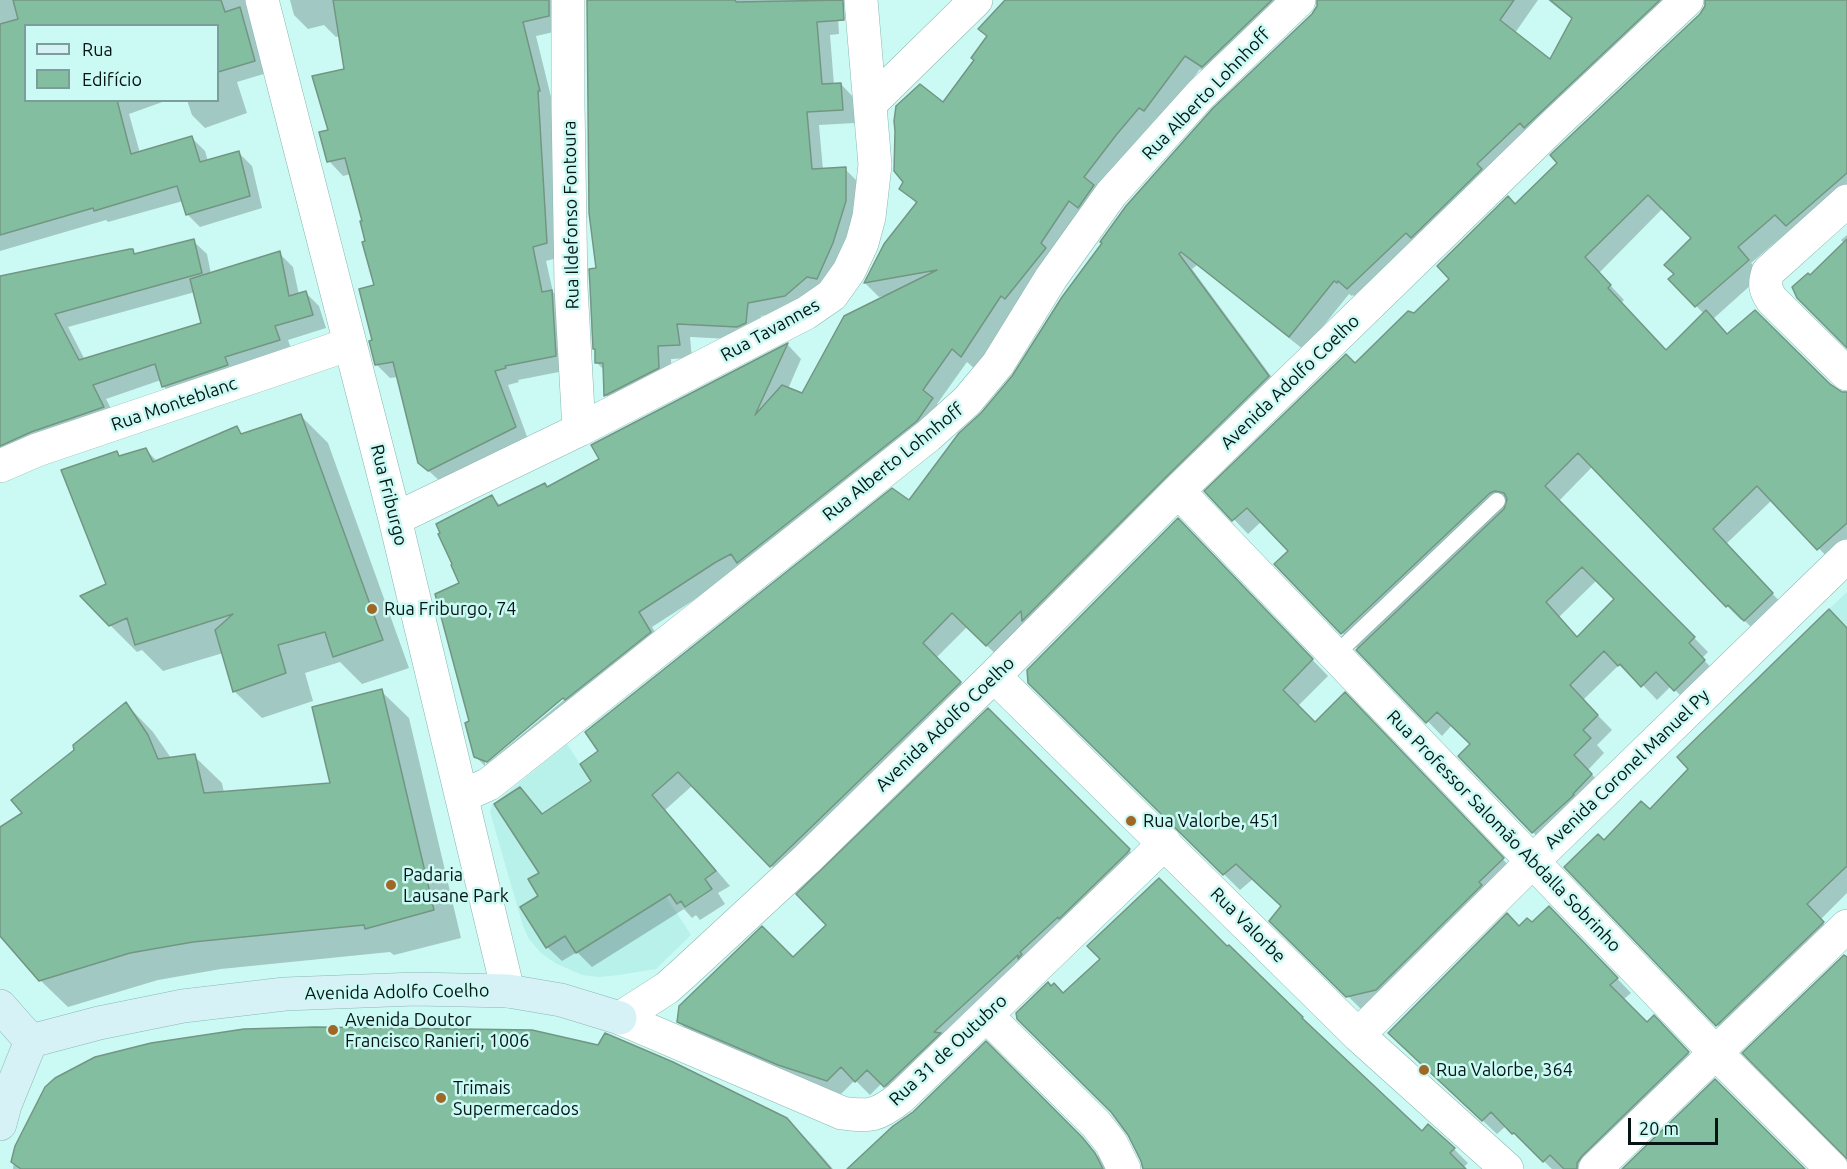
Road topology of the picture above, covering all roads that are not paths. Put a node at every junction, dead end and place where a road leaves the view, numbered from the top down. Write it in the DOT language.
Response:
graph roads {
  1 [pos="262,0"];
  2 [pos="568,0"];
  3 [pos="861,0"];
  4 [pos="976,0"];
  5 [pos="1299,0"];
  6 [pos="1687,0"];
  7 [pos="870,104"];
  8 [pos="1847,201"];
  9 [pos="350,344"];
  10 [pos="1847,374"];
  11 [pos="579,430"];
  12 [pos="0,466"];
  13 [pos="1178,491"];
  14 [pos="1497,501"];
  15 [pos="395,519"];
  16 [pos="1847,556"];
  17 [pos="1336,654"];
  18 [pos="994,676"];
  19 [pos="462,796"];
  20 [pos="1165,843"];
  21 [pos="1533,861"];
  22 [pos="1847,926"];
  23 [pos="667,988"];
  24 [pos="508,991"];
  25 [pos="0,1006"];
  26 [pos="986,1014"];
  27 [pos="620,1018"];
  28 [pos="1358,1035"];
  29 [pos="663,1036"];
  30 [pos="31,1041"];
  31 [pos="1716,1053"];
  32 [pos="0,1124"];
  33 [pos="1124,1169"];
  34 [pos="1506,1169"];
  35 [pos="1595,1169"];
  36 [pos="1832,1169"];
  1 -- 9 [label="street, Rua Friburgo"];
  2 -- 11 [label="street, Rua Ildefonso Fontoura"];
  3 -- 7 [label="street, Rua Tavannes"];
  4 -- 7 [label="street"];
  5 -- 19 [label="street, Rua Alberto Lohnhoff"];
  6 -- 13 [label="street, Avenida Adolfo Coelho"];
  7 -- 11 [label="street, Rua Tavannes"];
  8 -- 10 [label="street"];
  9 -- 12 [label="street, Rua Monteblanc"];
  9 -- 15 [label="street, Rua Friburgo"];
  11 -- 15 [label="street, Rua Tavannes"];
  13 -- 17 [label="street, Rua Professor Salomão Abdalla Sobrinho"];
  13 -- 18 [label="street, Avenida Adolfo Coelho"];
  14 -- 17 [label="lane"];
  15 -- 19 [label="street, Rua Friburgo"];
  16 -- 21 [label="street, Avenida Coronel Manuel Py"];
  17 -- 21 [label="street, Rua Professor Salomão Abdalla Sobrinho"];
  18 -- 20 [label="street, Rua Valorbe"];
  18 -- 23 [label="street, Avenida Adolfo Coelho"];
  19 -- 24 [label="street, Rua Friburgo"];
  20 -- 26 [label="street, Rua 31 de Outubro"];
  20 -- 28 [label="street, Rua Valorbe"];
  21 -- 28 [label="street, Avenida Coronel Manuel Py"];
  21 -- 31 [label="street, Rua Professor Salomão Abdalla Sobrinho"];
  22 -- 31 [label="street"];
  23 -- 27 [label="street, Avenida Adolfo Coelho"];
  23 -- 29 [label="street"];
  24 -- 27 [label="street, Avenida Adolfo Coelho"];
  24 -- 30 [label="street, Avenida Adolfo Coelho"];
  25 -- 30 [label="street"];
  26 -- 29 [label="street, Rua 31 de Outubro"];
  26 -- 33 [label="street"];
  27 -- 29 [label="street, Rua 31 de Outubro"];
  28 -- 34 [label="street, Rua Valorbe"];
  30 -- 32 [label="street"];
  31 -- 35 [label="street"];
  31 -- 36 [label="street, Rua Professor Salomão Abdalla Sobrinho"];
}
